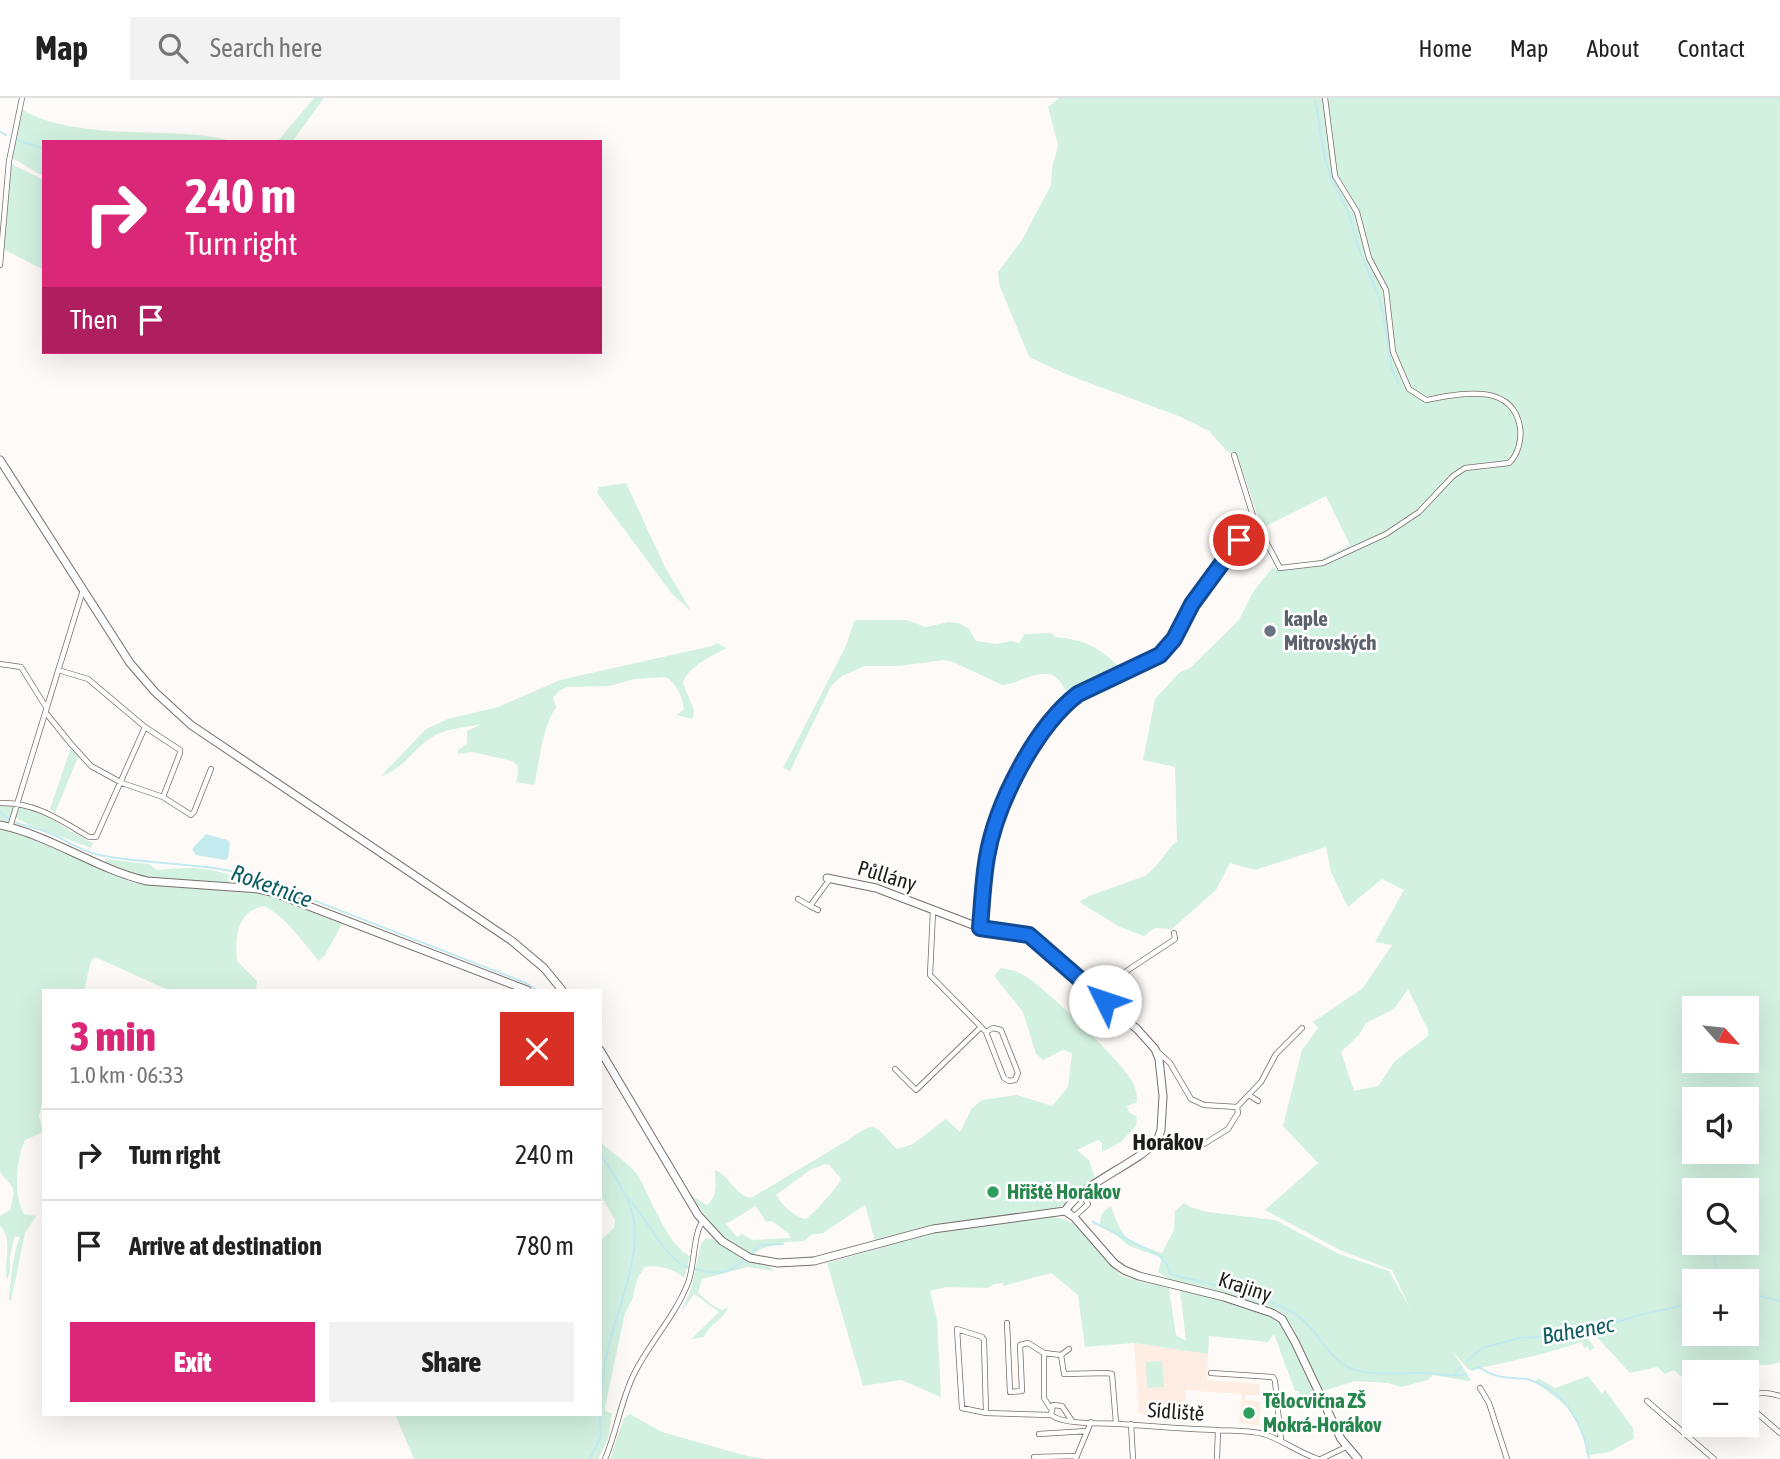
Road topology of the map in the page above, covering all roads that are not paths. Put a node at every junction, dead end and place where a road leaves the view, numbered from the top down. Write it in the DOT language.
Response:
graph roads {
  1 [pos="22,98"];
  2 [pos="1325,98"];
  3 [pos="0,264"];
  4 [pos="1234,455"];
  5 [pos="0,460"];
  6 [pos="1254,519"];
  7 [pos="83,589"];
  8 [pos="0,664"];
  9 [pos="58,670"];
  10 [pos="46,708"];
  11 [pos="145,727"];
  12 [pos="211,769"];
  13 [pos="119,782"];
  14 [pos="163,797"];
  15 [pos="0,803"];
  16 [pos="17,804"];
  17 [pos="11,823"];
  18 [pos="0,825"];
  19 [pos="829,878"];
  20 [pos="797,899"];
  21 [pos="810,906"];
  22 [pos="818,910"];
  23 [pos="933,910"];
  24 [pos="980,928"];
  25 [pos="1174,933"];
  26 [pos="1090,987"];
  27 [pos="524,989"];
  28 [pos="561,989"];
  29 [pos="981,1027"];
  30 [pos="1302,1028"];
  31 [pos="986,1032"];
  32 [pos="1155,1049"];
  33 [pos="602,1053"];
  34 [pos="895,1069"];
  35 [pos="1249,1095"];
  36 [pos="1258,1101"];
  37 [pos="1237,1107"];
  38 [pos="1157,1140"];
  39 [pos="1082,1194"];
  40 [pos="1065,1211"];
  41 [pos="1074,1217"];
  42 [pos="703,1221"];
  43 [pos="1007,1324"];
  44 [pos="1008,1342"];
  45 [pos="1020,1345"];
  46 [pos="1069,1349"];
  47 [pos="1044,1353"];
  48 [pos="1061,1355"];
  49 [pos="1211,1373"];
  50 [pos="1480,1388"];
  51 [pos="1780,1396"];
  52 [pos="1647,1401"];
  53 [pos="986,1413"];
  54 [pos="1051,1413"];
  55 [pos="1072,1421"];
  56 [pos="1091,1422"];
  57 [pos="1116,1423"];
  58 [pos="1131,1424"];
  59 [pos="1218,1430"];
  60 [pos="1087,1432"];
  61 [pos="1780,1433"];
  62 [pos="1039,1434"];
  63 [pos="1281,1442"];
  64 [pos="1346,1447"];
  65 [pos="1034,1457"];
  66 [pos="1077,1458"];
  67 [pos="605,1459"];
  68 [pos="1133,1459"];
  69 [pos="1217,1459"];
  70 [pos="1319,1459"];
  71 [pos="1358,1459"];
  72 [pos="1507,1459"];
  73 [pos="1714,1459"];
  1 -- 3 [label="street"];
  2 -- 6 [label="street"];
  4 -- 6 [label="street"];
  5 -- 7 [label="street"];
  6 -- 24 [label="street"];
  7 -- 9 [label="street"];
  7 -- 28 [label="street"];
  8 -- 10 [label="street"];
  9 -- 10 [label="street"];
  9 -- 11 [label="street"];
  10 -- 13 [label="street"];
  10 -- 16 [label="street"];
  11 -- 13 [label="street"];
  11 -- 14 [label="street"];
  12 -- 14 [label="street"];
  13 -- 14 [label="street"];
  13 -- 16 [label="street"];
  15 -- 16 [label="street"];
  16 -- 17 [label="street"];
  17 -- 18 [label="street"];
  17 -- 27 [label="street"];
  19 -- 21 [label="street, Půllány"];
  19 -- 23 [label="street, Půllány"];
  20 -- 21 [label="street"];
  21 -- 22 [label="street"];
  23 -- 24 [label="street, Půllány"];
  23 -- 29 [label="street, Půllány"];
  24 -- 26 [label="street, Půllány"];
  25 -- 26 [label="street"];
  26 -- 32 [label="street, Půllány"];
  29 -- 31 [label="street, Půllány"];
  29 -- 34 [label="street"];
  30 -- 35 [label="street"];
  31 -- 31 [label="street, Půllány"];
  32 -- 37 [label="street"];
  32 -- 38 [label="street"];
  33 -- 42 [label="street"];
  35 -- 36 [label="street"];
  35 -- 37 [label="street"];
  37 -- 38 [label="street"];
  38 -- 39 [label="street"];
  39 -- 40 [label="street"];
  39 -- 41 [label="street"];
  40 -- 41 [label="street, Krajiny"];
  40 -- 42 [label="street"];
  41 -- 64 [label="street, Krajiny"];
  42 -- 67 [label="street"];
  43 -- 44 [label="street"];
  44 -- 45 [label="street"];
  44 -- 45 [label="street"];
  45 -- 47 [label="street"];
  46 -- 48 [label="street"];
  47 -- 48 [label="street"];
  47 -- 54 [label="street"];
  48 -- 57 [label="street, Sídliště"];
  49 -- 63 [label="street"];
  50 -- 72 [label="street"];
  51 -- 61 [label="street"];
  52 -- 73 [label="street"];
  53 -- 53 [label="street"];
  53 -- 54 [label="street, Sídliště"];
  54 -- 55 [label="street, Sídliště"];
  54 -- 55 [label="street, Sídliště"];
  55 -- 56 [label="street, Sídliště"];
  56 -- 57 [label="street, Sídliště"];
  56 -- 60 [label="street"];
  57 -- 58 [label="street, Sídliště"];
  58 -- 59 [label="street, Sídliště"];
  58 -- 68 [label="street, Sídliště"];
  59 -- 63 [label="street, Sídliště"];
  59 -- 69 [label="street, Sídliště"];
  60 -- 62 [label="street"];
  60 -- 66 [label="street"];
  63 -- 70 [label="street, Sídliště"];
  64 -- 70 [label="street, Sídliště"];
  64 -- 71 [label="street, Krajiny"];
  65 -- 66 [label="street"];
}
